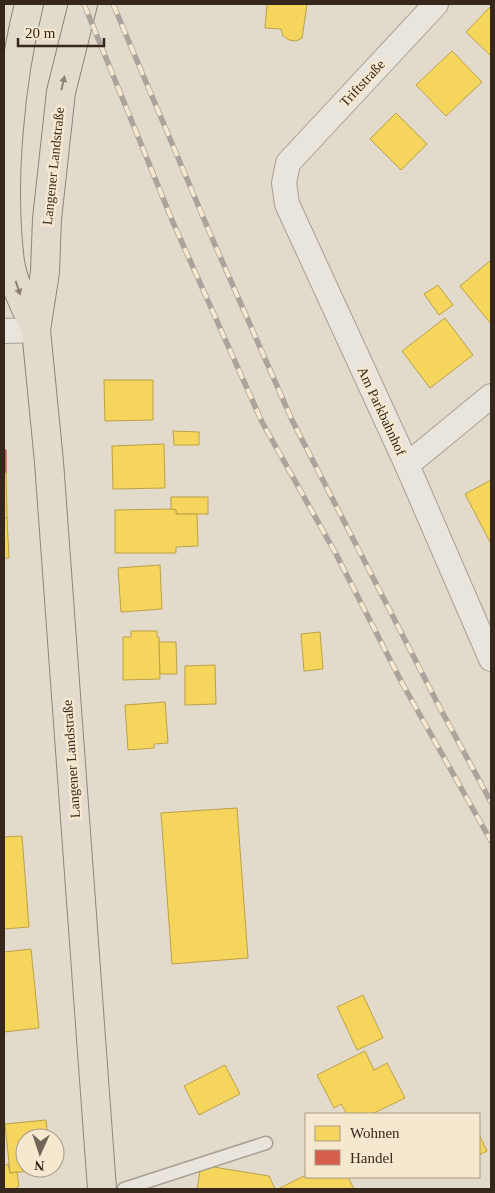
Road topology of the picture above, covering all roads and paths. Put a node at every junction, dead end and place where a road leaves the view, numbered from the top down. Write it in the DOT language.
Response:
graph roads {
  1 [pos="29,4"];
  2 [pos="83,4"];
  3 [pos="436,4"];
  4 [pos="288,162"];
  5 [pos="4,171"];
  6 [pos="36,330"];
  7 [pos="4,332"];
  8 [pos="491,396"];
  9 [pos="407,465"];
  10 [pos="491,659"];
  11 [pos="266,1143"];
  12 [pos="102,1189"];
  13 [pos="124,1189"];
  1 -- 5 [label="main road, Langener Landstraße"];
  6 -- 2 [label="main road, Langener Landstraße, one-way"];
  3 -- 4 [label="street, Triftstraße"];
  4 -- 9 [label="street, Am Parkbahnhof"];
  5 -- 6 [label="main road, Langener Landstraße, one-way"];
  6 -- 7 [label="street"];
  6 -- 12 [label="main road, Langener Landstraße"];
  8 -- 9 [label="street"];
  9 -- 10 [label="street, Am Parkbahnhof"];
  11 -- 13 [label="lane"];
}
